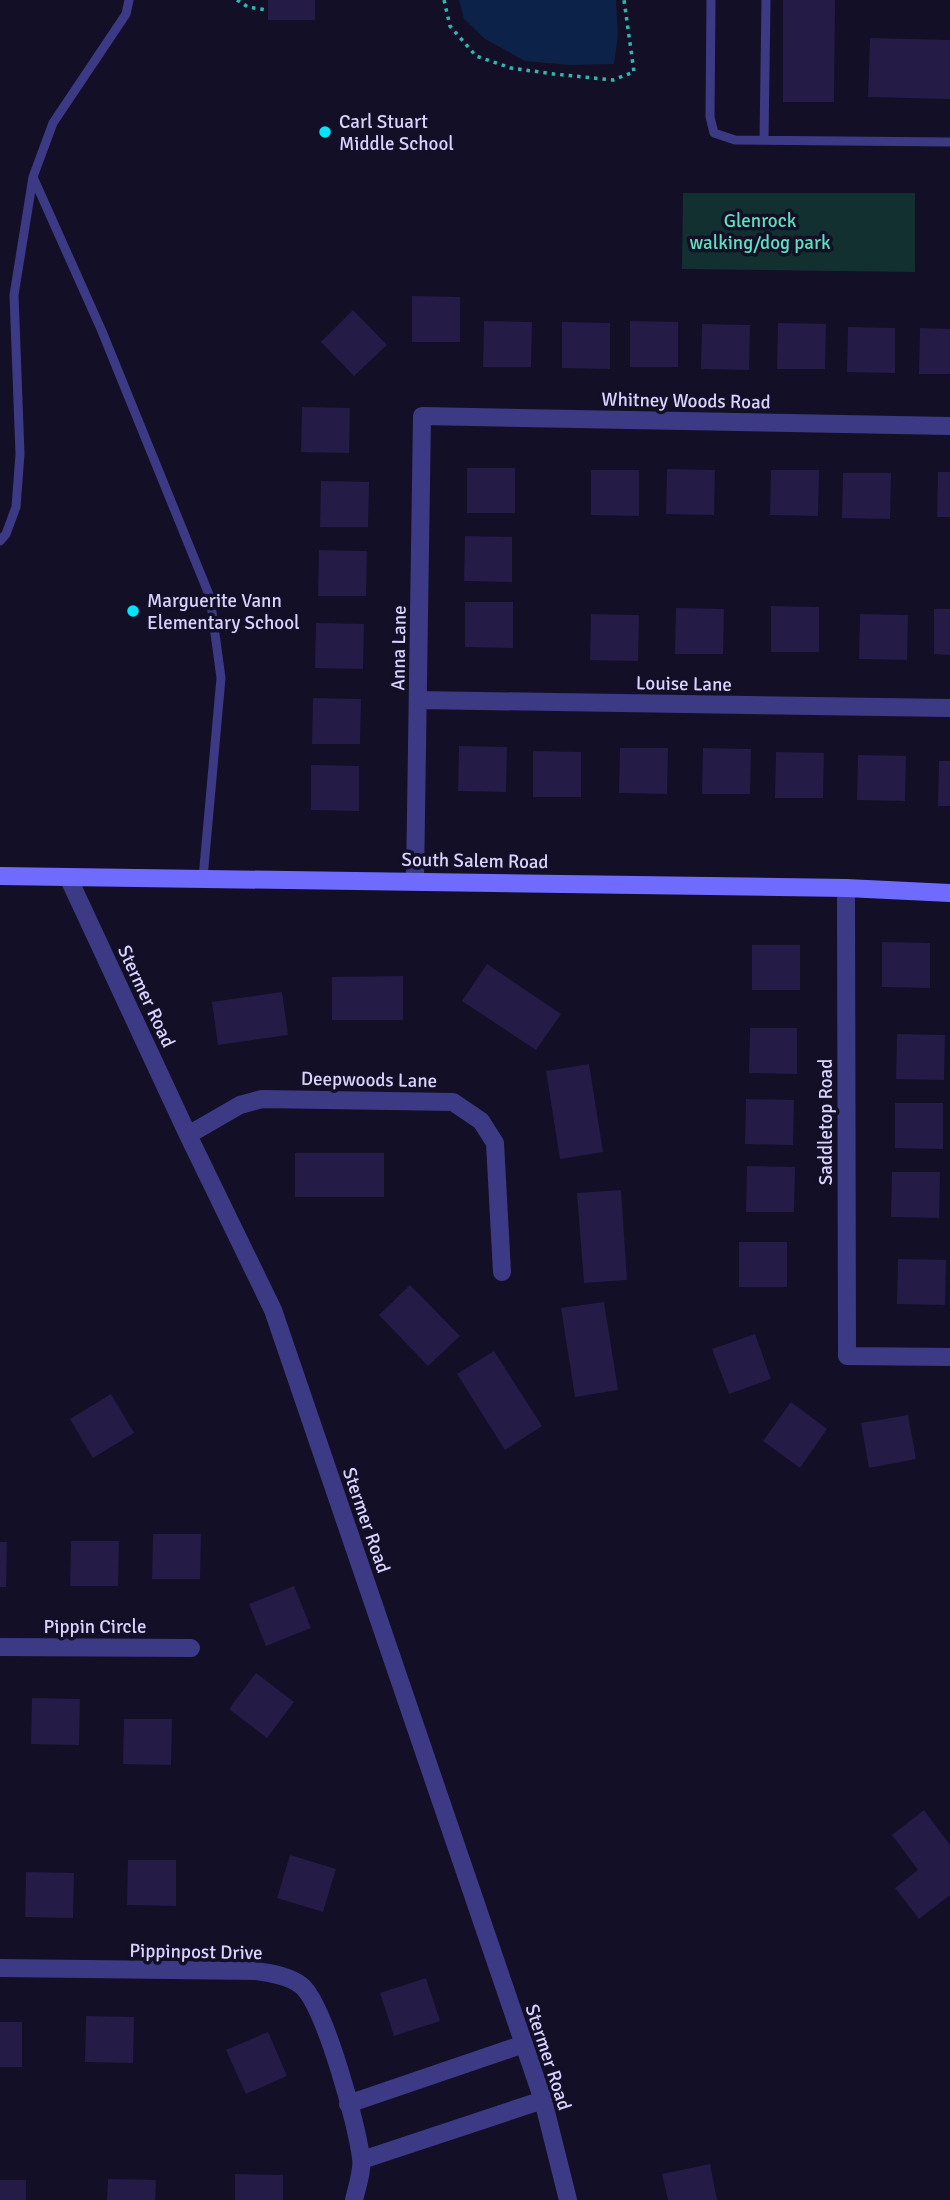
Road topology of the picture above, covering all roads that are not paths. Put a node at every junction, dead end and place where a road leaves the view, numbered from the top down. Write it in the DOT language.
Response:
graph roads {
  1 [pos="129,0"];
  2 [pos="711,0"];
  3 [pos="766,0"];
  4 [pos="764,140"];
  5 [pos="950,142"];
  6 [pos="33,177"];
  7 [pos="422,416"];
  8 [pos="950,426"];
  9 [pos="0,541"];
  10 [pos="418,700"];
  11 [pos="950,708"];
  12 [pos="0,876"];
  13 [pos="68,877"];
  14 [pos="203,878"];
  15 [pos="415,880"];
  16 [pos="846,888"];
  17 [pos="950,893"];
  18 [pos="188,1135"];
  19 [pos="502,1272"];
  20 [pos="950,1357"];
  21 [pos="0,1647"];
  22 [pos="191,1648"];
  23 [pos="0,1968"];
  24 [pos="524,2044"];
  25 [pos="543,2100"];
  26 [pos="348,2104"];
  27 [pos="362,2160"];
  28 [pos="354,2200"];
  29 [pos="568,2200"];
  1 -- 6 [label="lane"];
  2 -- 4 [label="lane"];
  3 -- 4 [label="lane"];
  4 -- 5 [label="lane"];
  6 -- 9 [label="lane"];
  6 -- 14 [label="lane"];
  7 -- 8 [label="street, Whitney Woods Road"];
  7 -- 10 [label="street, Anna Lane"];
  10 -- 11 [label="street, Louise Lane"];
  10 -- 15 [label="street, Anna Lane"];
  12 -- 13 [label="main road, South Salem Road"];
  13 -- 14 [label="main road, South Salem Road"];
  13 -- 18 [label="street, Stermer Road"];
  14 -- 15 [label="main road, South Salem Road"];
  15 -- 16 [label="main road, South Salem Road"];
  16 -- 17 [label="main road, South Salem Road"];
  16 -- 20 [label="street, Saddletop Road"];
  18 -- 19 [label="street, Deepwoods Lane"];
  18 -- 24 [label="street, Stermer Road"];
  21 -- 22 [label="street, Pippin Circle"];
  23 -- 26 [label="street, Pippinpost Drive"];
  24 -- 25 [label="street, Stermer Road"];
  24 -- 26 [label="street"];
  25 -- 27 [label="street"];
  25 -- 29 [label="street, Stermer Road"];
  26 -- 27 [label="street, Pippinpost Drive"];
  27 -- 28 [label="street, Pippinpost Drive"];
}
